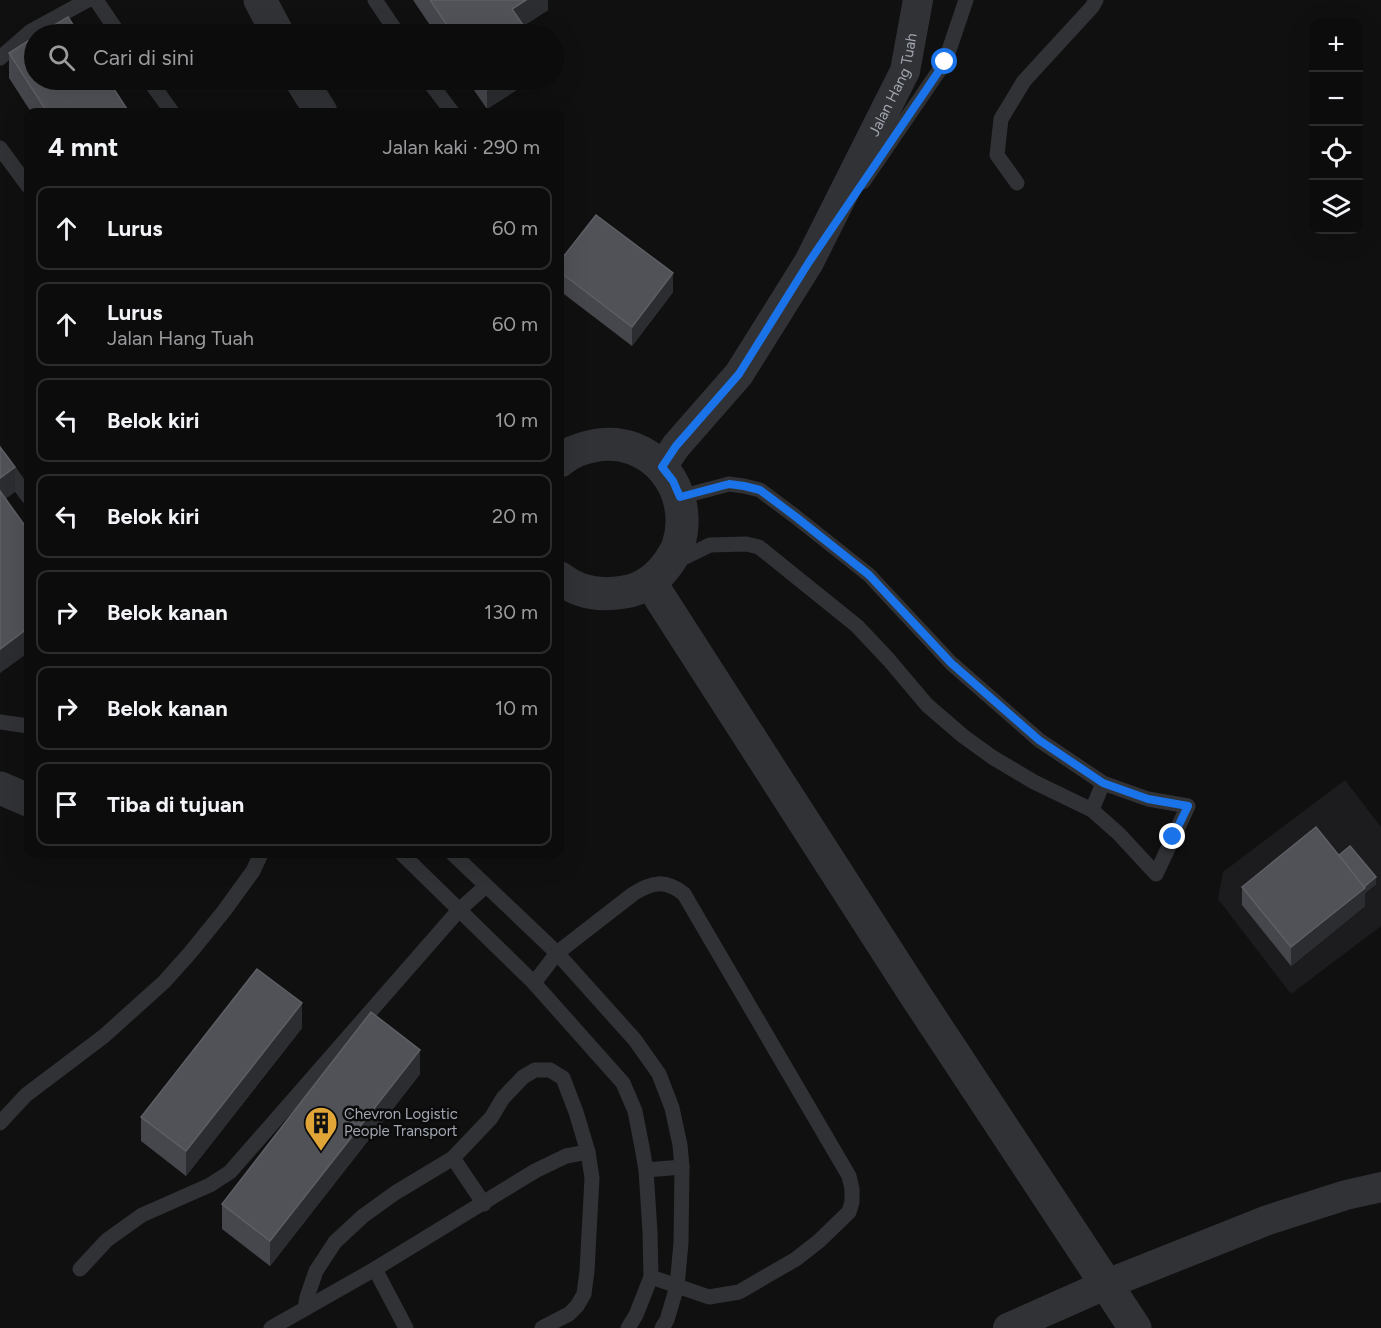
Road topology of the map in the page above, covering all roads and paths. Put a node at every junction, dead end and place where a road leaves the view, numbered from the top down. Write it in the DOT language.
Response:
graph roads {
  1 [pos="88,0"];
  2 [pos="96,0"];
  3 [pos="260,0"];
  4 [pos="375,0"];
  5 [pos="918,0"];
  6 [pos="966,0"];
  7 [pos="1096,0"];
  8 [pos="42,24"];
  9 [pos="112,24"];
  10 [pos="273,24"];
  11 [pos="391,24"];
  12 [pos="24,36"];
  13 [pos="0,58"];
  14 [pos="156,90"];
  15 [pos="307,90"];
  16 [pos="436,90"];
  17 [pos="169,108"];
  18 [pos="318,108"];
  19 [pos="449,108"];
  20 [pos="0,148"];
  21 [pos="24,181"];
  22 [pos="1017,183"];
  23 [pos="809,262"];
  24 [pos="564,456"];
  25 [pos="0,458"];
  26 [pos="662,467"];
  27 [pos="24,491"];
  28 [pos="680,497"];
  29 [pos="657,576"];
  30 [pos="564,581"];
  31 [pos="0,722"];
  32 [pos="24,725"];
  33 [pos="1103,783"];
  34 [pos="0,788"];
  35 [pos="24,798"];
  36 [pos="1092,810"];
  37 [pos="259,858"];
  38 [pos="406,858"];
  39 [pos="457,858"];
  40 [pos="486,886"];
  41 [pos="459,910"];
  42 [pos="557,952"];
  43 [pos="534,983"];
  44 [pos="0,1124"];
  45 [pos="588,1152"];
  46 [pos="453,1158"];
  47 [pos="682,1167"];
  48 [pos="646,1170"];
  49 [pos="1381,1187"];
  50 [pos="484,1204"];
  51 [pos="80,1269"];
  52 [pos="375,1269"];
  53 [pos="651,1276"];
  54 [pos="1107,1284"];
  55 [pos="677,1286"];
  56 [pos="305,1309"];
  57 [pos="271,1328"];
  58 [pos="406,1328"];
  59 [pos="542,1328"];
  60 [pos="628,1328"];
  61 [pos="662,1328"];
  62 [pos="1008,1328"];
  63 [pos="1135,1328"];
  1 -- 8 [label="lane"];
  2 -- 9 [label="lane"];
  3 -- 10 [label="street"];
  4 -- 11 [label="lane"];
  5 -- 23 [label="street, Jalan Hang Tuah"];
  6 -- 23 [label="lane"];
  7 -- 22 [label="lane"];
  12 -- 13 [label="lane"];
  14 -- 17 [label="lane"];
  15 -- 18 [label="street"];
  16 -- 19 [label="lane"];
  20 -- 21 [label="lane"];
  23 -- 26 [label="street, Jalan Hang Tuah"];
  24 -- 26 [label="street"];
  25 -- 27 [label="lane"];
  26 -- 28 [label="street"];
  28 -- 29 [label="street"];
  28 -- 33 [label="lane"];
  29 -- 30 [label="street"];
  29 -- 36 [label="lane"];
  29 -- 54 [label="street"];
  31 -- 32 [label="lane"];
  33 -- 36 [label="lane"];
  33 -- 36 [label="lane"];
  34 -- 35 [label="street"];
  37 -- 44 [label="lane"];
  38 -- 41 [label="lane"];
  39 -- 40 [label="lane"];
  40 -- 41 [label="lane"];
  40 -- 42 [label="lane"];
  41 -- 43 [label="lane"];
  41 -- 51 [label="lane"];
  42 -- 43 [label="lane"];
  42 -- 47 [label="lane"];
  42 -- 55 [label="lane"];
  43 -- 48 [label="lane"];
  45 -- 46 [label="lane"];
  45 -- 50 [label="lane"];
  45 -- 59 [label="lane"];
  46 -- 50 [label="lane"];
  46 -- 56 [label="lane"];
  47 -- 48 [label="lane"];
  47 -- 55 [label="lane"];
  48 -- 53 [label="lane"];
  49 -- 54 [label="street"];
  50 -- 52 [label="lane"];
  52 -- 56 [label="lane"];
  52 -- 58 [label="lane"];
  53 -- 55 [label="lane"];
  53 -- 60 [label="lane"];
  54 -- 62 [label="street"];
  54 -- 63 [label="street"];
  55 -- 61 [label="lane"];
  56 -- 57 [label="lane"];
}
